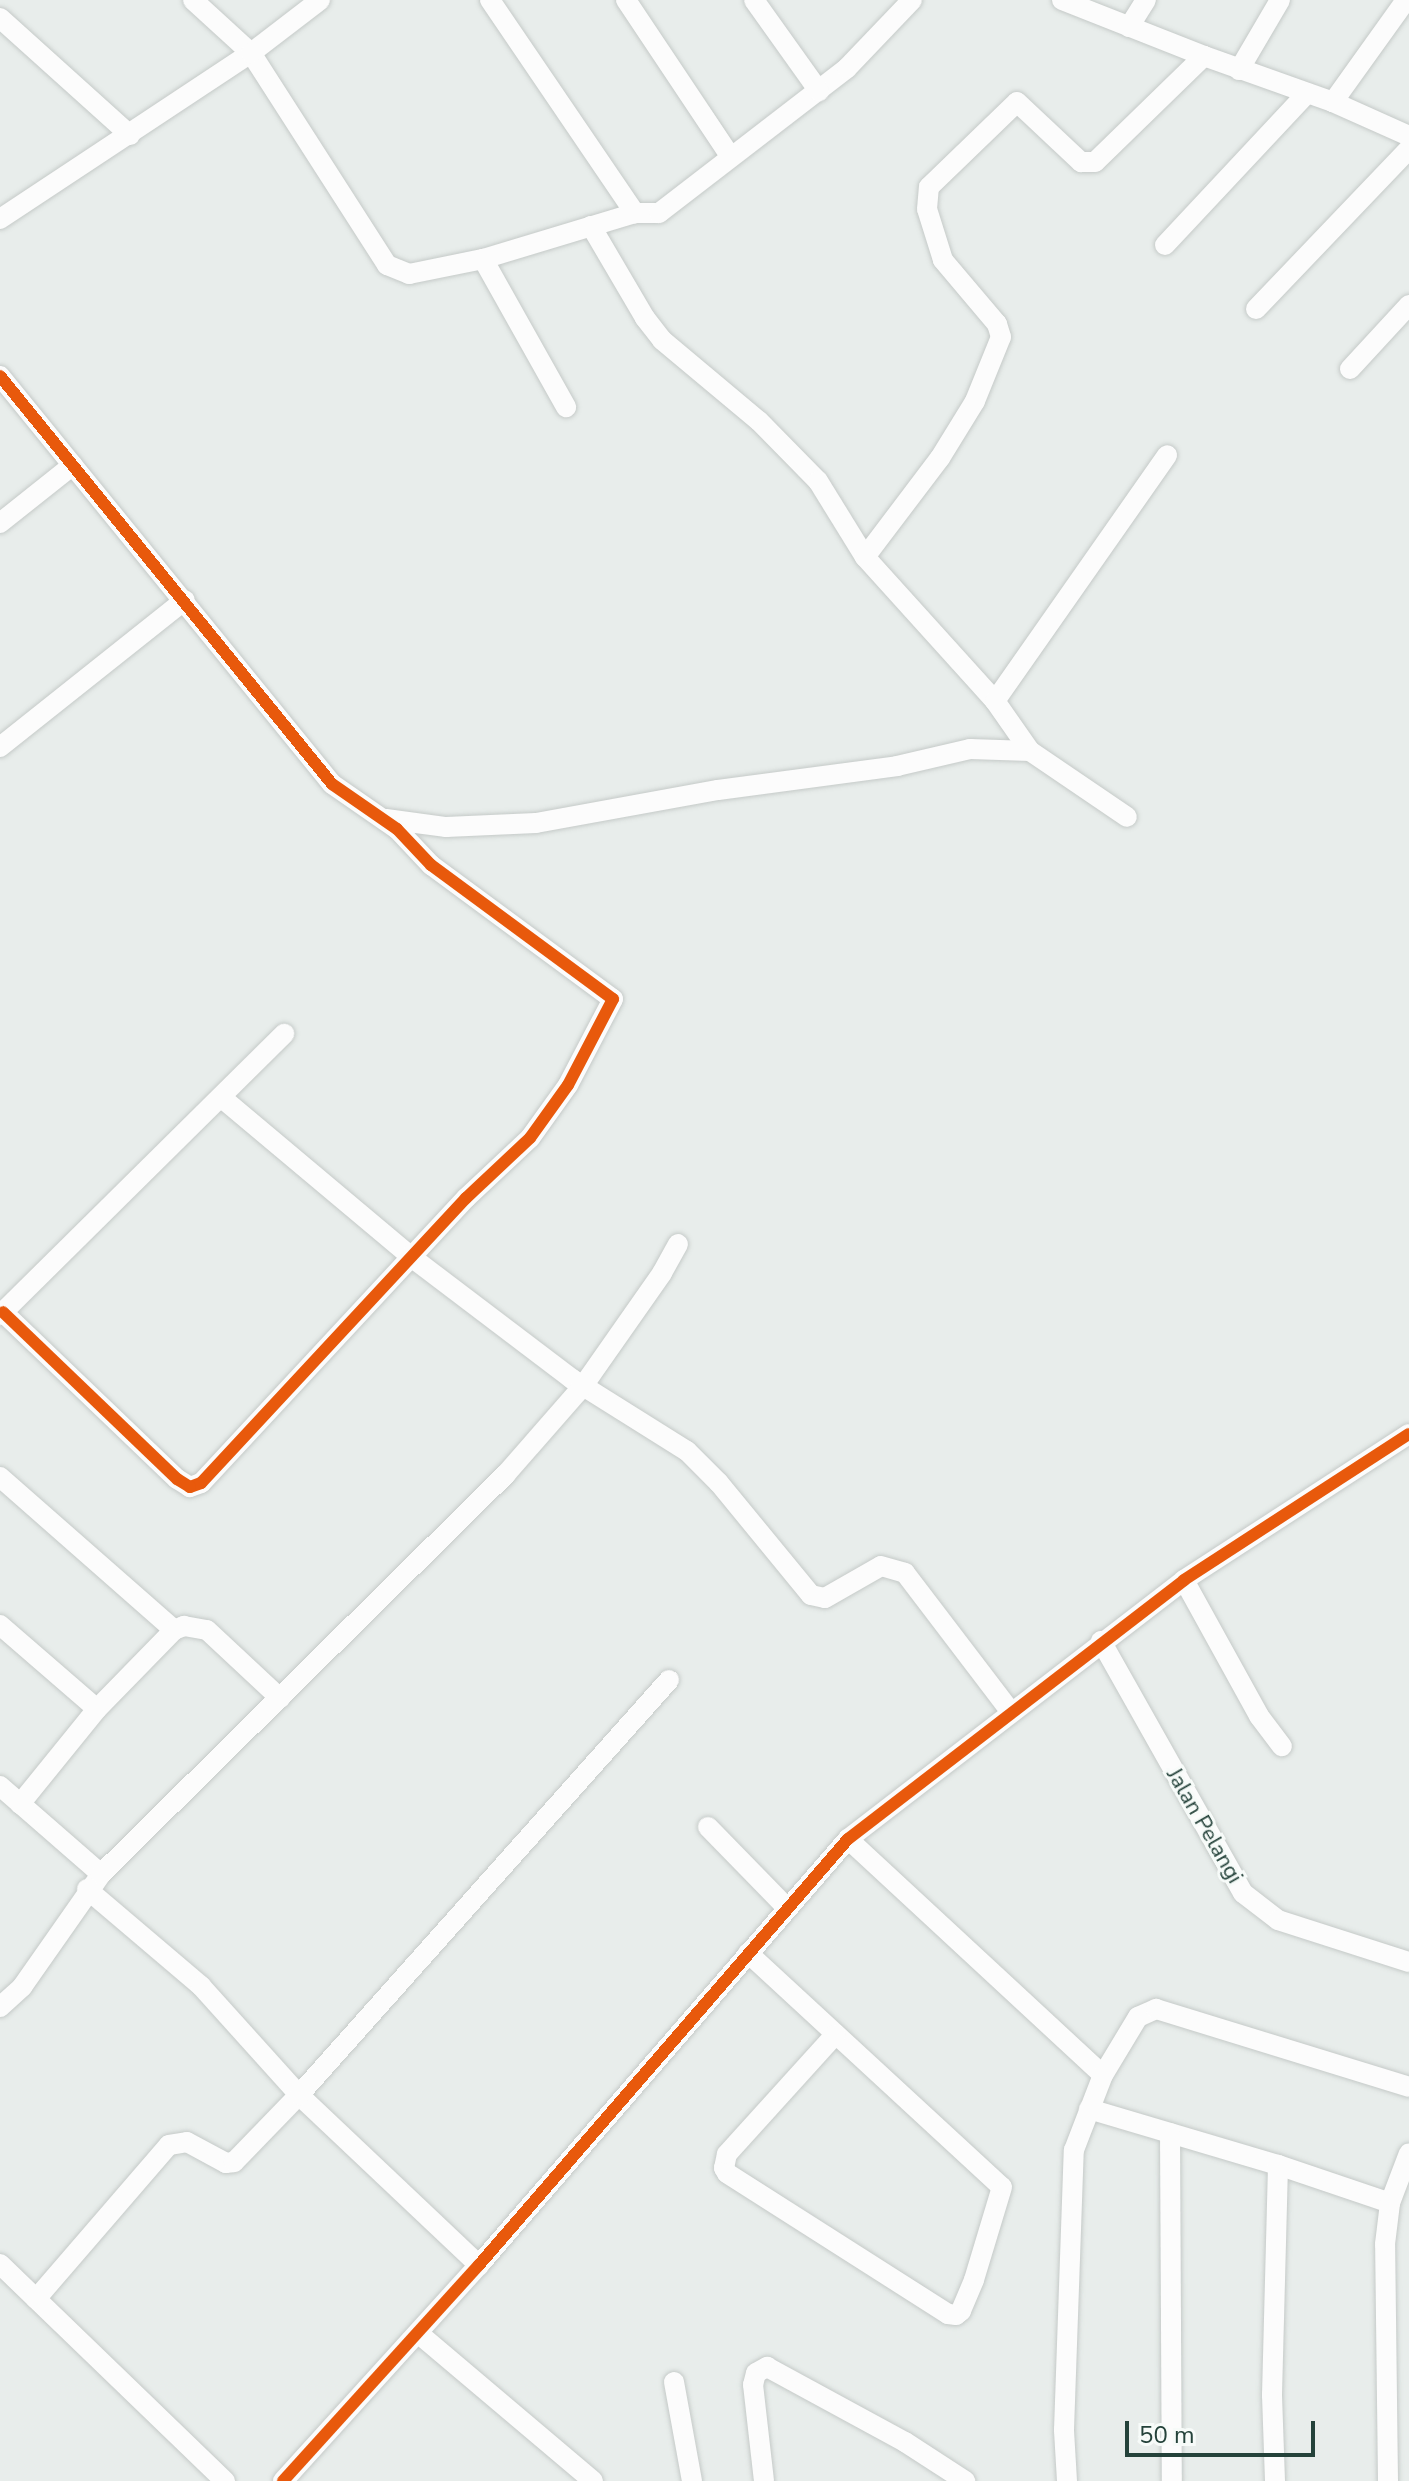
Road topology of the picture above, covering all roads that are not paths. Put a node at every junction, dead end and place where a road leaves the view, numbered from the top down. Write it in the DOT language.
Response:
graph roads {
  1 [pos="193,0"];
  2 [pos="320,0"];
  3 [pos="490,0"];
  4 [pos="626,0"];
  5 [pos="754,0"];
  6 [pos="912,0"];
  7 [pos="1062,0"];
  8 [pos="1146,0"];
  9 [pos="1280,0"];
  10 [pos="1406,0"];
  11 [pos="0,18"];
  12 [pos="1129,27"];
  13 [pos="251,53"];
  14 [pos="1204,56"];
  15 [pos="1239,70"];
  16 [pos="819,91"];
  17 [pos="1307,93"];
  18 [pos="1333,102"];
  19 [pos="130,135"];
  20 [pos="1409,136"];
  21 [pos="1409,149"];
  22 [pos="730,156"];
  23 [pos="635,213"];
  24 [pos="0,219"];
  25 [pos="591,226"];
  26 [pos="1165,245"];
  27 [pos="483,259"];
  28 [pos="1409,305"];
  29 [pos="1256,309"];
  30 [pos="1350,369"];
  31 [pos="0,376"];
  32 [pos="566,407"];
  33 [pos="1167,455"];
  34 [pos="73,465"];
  35 [pos="0,523"];
  36 [pos="865,557"];
  37 [pos="185,600"];
  38 [pos="995,701"];
  39 [pos="0,747"];
  40 [pos="1030,751"];
  41 [pos="1127,817"];
  42 [pos="383,818"];
  43 [pos="284,1034"];
  44 [pos="222,1098"];
  45 [pos="678,1244"];
  46 [pos="410,1256"];
  47 [pos="2,1314"];
  48 [pos="583,1386"];
  49 [pos="1409,1434"];
  50 [pos="0,1477"];
  51 [pos="1184,1580"];
  52 [pos="0,1625"];
  53 [pos="174,1630"];
  54 [pos="1101,1641"];
  55 [pos="669,1680"];
  56 [pos="280,1698"];
  57 [pos="97,1709"];
  58 [pos="1011,1712"];
  59 [pos="1282,1746"];
  60 [pos="0,1786"];
  61 [pos="20,1804"];
  62 [pos="708,1827"];
  63 [pos="848,1839"];
  64 [pos="94,1881"];
  65 [pos="787,1908"];
  66 [pos="748,1953"];
  67 [pos="1409,1962"];
  68 [pos="0,2007"];
  69 [pos="835,2035"];
  70 [pos="1103,2075"];
  71 [pos="1409,2087"];
  72 [pos="299,2095"];
  73 [pos="1089,2109"];
  74 [pos="1170,2133"];
  75 [pos="1409,2153"];
  76 [pos="1278,2165"];
  77 [pos="1403,2185"];
  78 [pos="1390,2203"];
  79 [pos="0,2264"];
  80 [pos="479,2265"];
  81 [pos="36,2299"];
  82 [pos="418,2333"];
  83 [pos="674,2382"];
  84 [pos="225,2481"];
  85 [pos="283,2481"];
  86 [pos="593,2481"];
  87 [pos="692,2481"];
  88 [pos="764,2481"];
  89 [pos="965,2481"];
  90 [pos="1067,2481"];
  91 [pos="1172,2481"];
  92 [pos="1275,2481"];
  93 [pos="1388,2481"];
  1 -- 13 [label="street"];
  2 -- 13 [label="street"];
  3 -- 23 [label="street"];
  4 -- 22 [label="street"];
  5 -- 16 [label="street"];
  6 -- 16 [label="street"];
  7 -- 12 [label="street"];
  8 -- 12 [label="street"];
  9 -- 15 [label="street"];
  10 -- 18 [label="street"];
  11 -- 19 [label="street"];
  12 -- 14 [label="street"];
  13 -- 19 [label="street"];
  13 -- 27 [label="street"];
  14 -- 15 [label="street"];
  14 -- 36 [label="street"];
  15 -- 17 [label="street"];
  16 -- 22 [label="street"];
  17 -- 18 [label="street"];
  17 -- 26 [label="street"];
  18 -- 20 [label="street"];
  19 -- 24 [label="street"];
  21 -- 29 [label="street"];
  22 -- 23 [label="street"];
  23 -- 25 [label="street"];
  25 -- 27 [label="street"];
  25 -- 36 [label="street"];
  27 -- 32 [label="street"];
  28 -- 30 [label="street"];
  31 -- 34 [label="street"];
  33 -- 38 [label="street"];
  34 -- 35 [label="street"];
  34 -- 37 [label="street"];
  36 -- 38 [label="street"];
  37 -- 39 [label="street"];
  37 -- 42 [label="street"];
  38 -- 40 [label="street"];
  40 -- 41 [label="street"];
  40 -- 42 [label="street"];
  42 -- 46 [label="street"];
  43 -- 44 [label="street"];
  44 -- 46 [label="street"];
  44 -- 47 [label="street"];
  45 -- 48 [label="street"];
  46 -- 47 [label="street"];
  46 -- 48 [label="street"];
  48 -- 56 [label="street"];
  48 -- 58 [label="street"];
  49 -- 51 [label="street"];
  50 -- 53 [label="street"];
  51 -- 54 [label="street"];
  51 -- 59 [label="street"];
  52 -- 57 [label="street"];
  53 -- 56 [label="street"];
  53 -- 57 [label="street"];
  54 -- 58 [label="street"];
  54 -- 67 [label="street, Jalan Pelangi"];
  55 -- 72 [label="street"];
  56 -- 64 [label="street"];
  57 -- 61 [label="street"];
  58 -- 63 [label="street"];
  60 -- 61 [label="street"];
  61 -- 64 [label="street"];
  62 -- 65 [label="street"];
  63 -- 65 [label="street"];
  63 -- 70 [label="street"];
  64 -- 68 [label="street"];
  64 -- 72 [label="street"];
  65 -- 66 [label="street"];
  66 -- 69 [label="street"];
  66 -- 80 [label="street"];
  69 -- 69 [label="street"];
  70 -- 71 [label="street"];
  70 -- 73 [label="street"];
  72 -- 80 [label="street"];
  72 -- 81 [label="street"];
  73 -- 74 [label="street"];
  73 -- 90 [label="street"];
  74 -- 76 [label="street"];
  74 -- 91 [label="street"];
  75 -- 77 [label="street"];
  76 -- 78 [label="street"];
  76 -- 92 [label="street"];
  77 -- 78 [label="street"];
  78 -- 93 [label="street"];
  79 -- 81 [label="street"];
  80 -- 82 [label="street"];
  81 -- 84 [label="street"];
  82 -- 85 [label="street"];
  82 -- 86 [label="street"];
  83 -- 87 [label="street"];
  88 -- 89 [label="street"];
}
